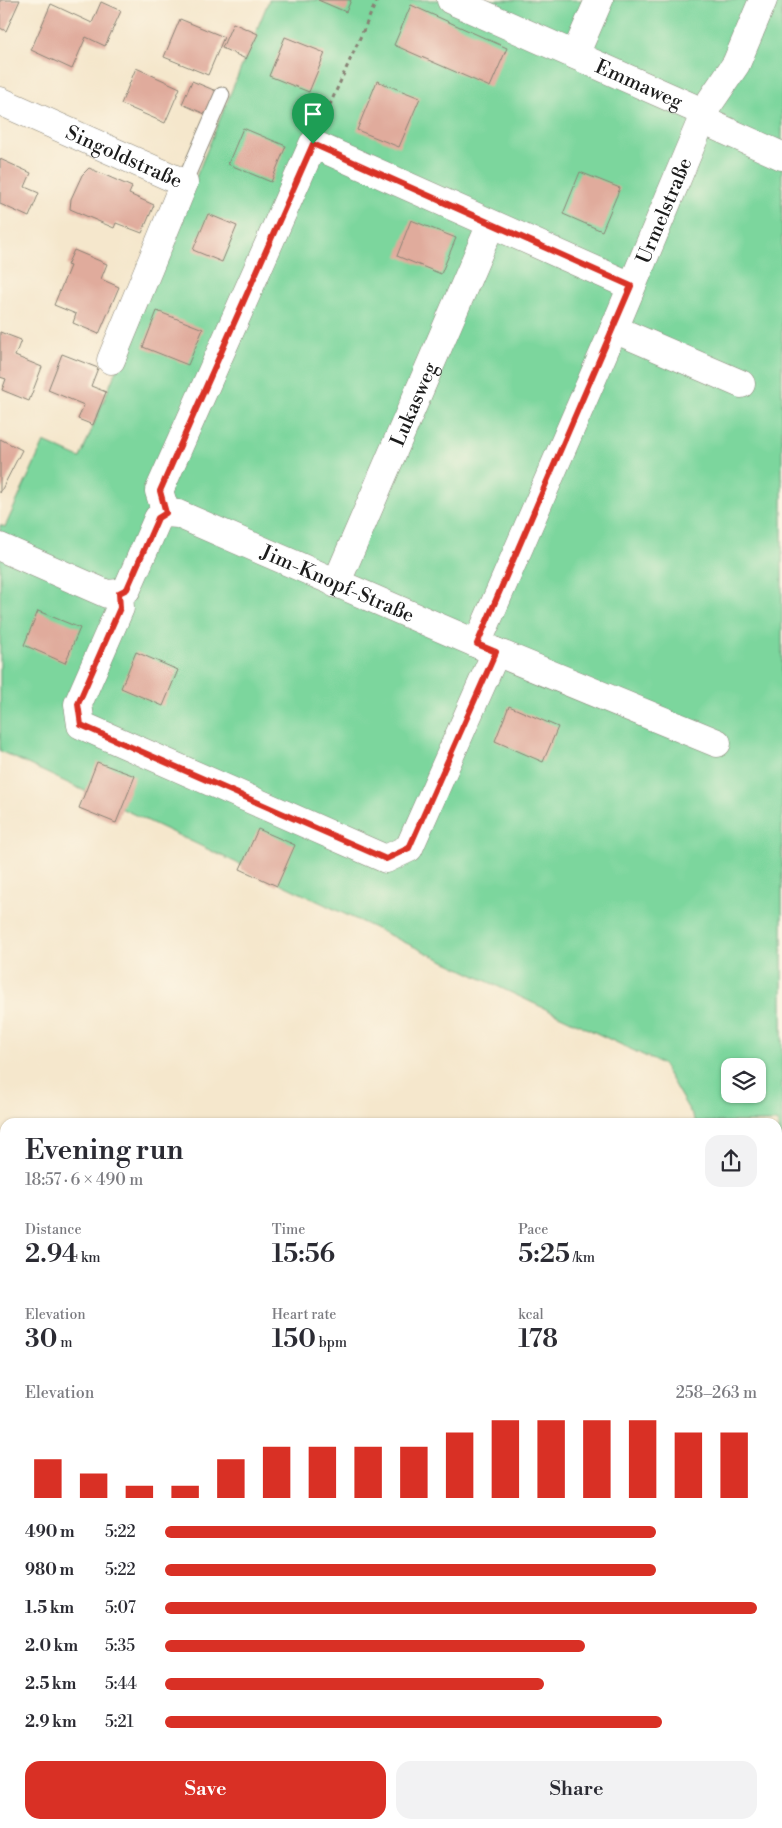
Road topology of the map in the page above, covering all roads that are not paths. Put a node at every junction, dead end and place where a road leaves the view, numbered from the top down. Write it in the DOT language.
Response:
graph roads {
  1 [pos="451,0"];
  2 [pos="599,0"];
  3 [pos="764,0"];
  4 [pos="575,55"];
  5 [pos="222,95"];
  6 [pos="0,101"];
  7 [pos="703,117"];
  8 [pos="782,156"];
  9 [pos="184,183"];
  10 [pos="491,224"];
  11 [pos="631,286"];
  12 [pos="614,329"];
  13 [pos="111,360"];
  14 [pos="741,384"];
  15 [pos="166,513"];
  16 [pos="0,547"];
  17 [pos="336,584"];
  18 [pos="119,593"];
  19 [pos="486,648"];
  20 [pos="717,743"];
  1 -- 4 [label="street, Emmaweg"];
  2 -- 4 [label="street, Emmaweg"];
  3 -- 7 [label="street, Urmelstraße"];
  4 -- 7 [label="street, Emmaweg"];
  5 -- 9 [label="lane"];
  6 -- 9 [label="street, Singoldstraße"];
  7 -- 8 [label="street, Emmaweg"];
  7 -- 11 [label="street, Urmelstraße"];
  9 -- 13 [label="street, Singoldstraße"];
  10 -- 11 [label="street"];
  10 -- 15 [label="street"];
  10 -- 17 [label="street, Lukasweg"];
  11 -- 12 [label="street, Urmelstraße"];
  12 -- 14 [label="street"];
  12 -- 19 [label="street, Urmelstraße"];
  15 -- 17 [label="street, Jim-Knopf-Straße"];
  15 -- 18 [label="street"];
  16 -- 18 [label="street"];
  17 -- 19 [label="street, Jim-Knopf-Straße"];
  18 -- 19 [label="street, Urmelstraße"];
  19 -- 20 [label="street, Jim-Knopf-Straße"];
}
